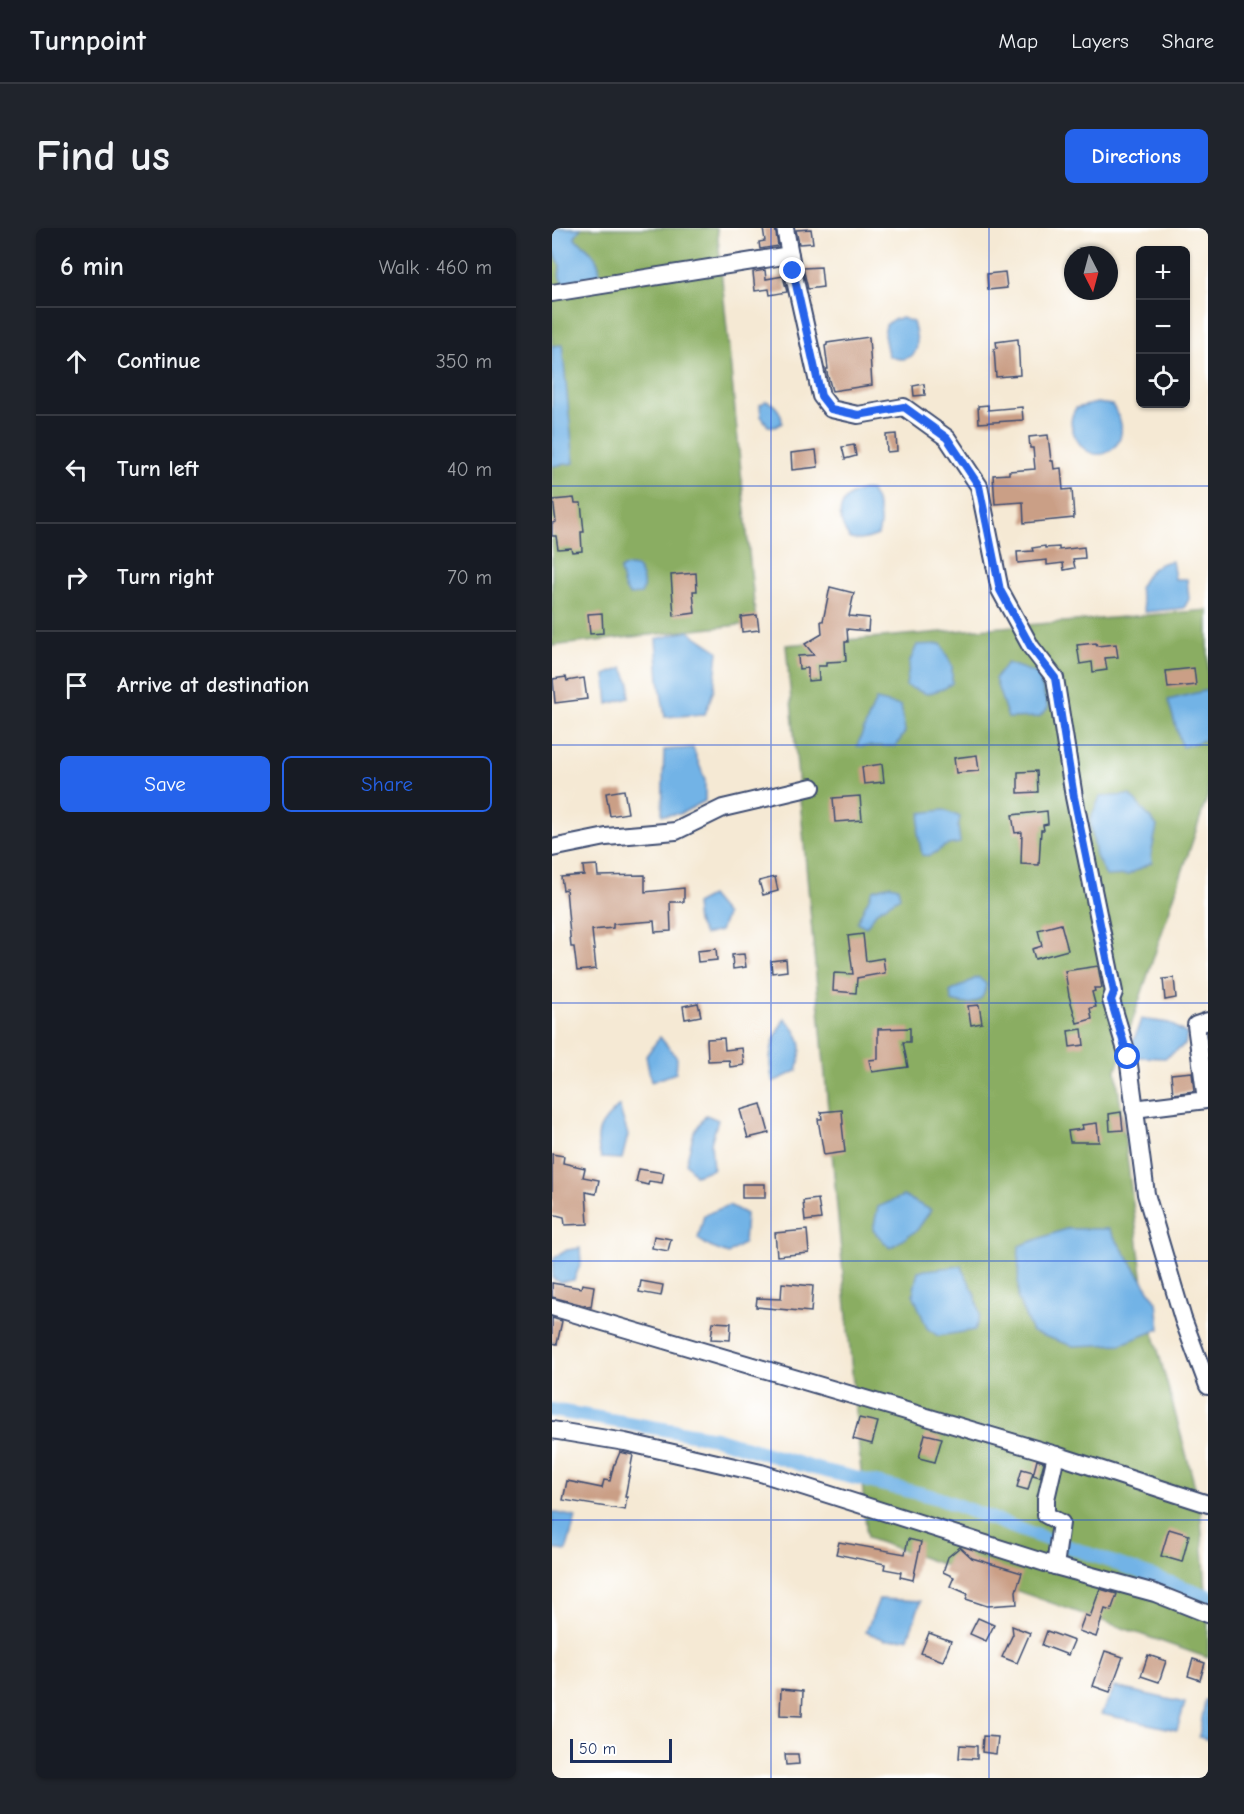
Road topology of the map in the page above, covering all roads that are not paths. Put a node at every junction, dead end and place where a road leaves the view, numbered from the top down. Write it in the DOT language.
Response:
graph roads {
  1 [pos="785,228"];
  2 [pos="790,255"];
  3 [pos="552,293"];
  4 [pos="812,788"];
  5 [pos="552,848"];
  6 [pos="1208,1021"];
  7 [pos="1134,1109"];
  8 [pos="552,1307"];
  9 [pos="1208,1386"];
  10 [pos="552,1430"];
  11 [pos="1056,1455"];
  12 [pos="1208,1504"];
  13 [pos="1055,1566"];
  14 [pos="1208,1614"];
  1 -- 2 [label="street"];
  2 -- 3 [label="street"];
  2 -- 7 [label="street"];
  4 -- 5 [label="street"];
  6 -- 7 [label="street"];
  7 -- 9 [label="street"];
  8 -- 11 [label="street"];
  10 -- 13 [label="street"];
  11 -- 12 [label="street"];
  11 -- 13 [label="street"];
  13 -- 14 [label="street"];
}
